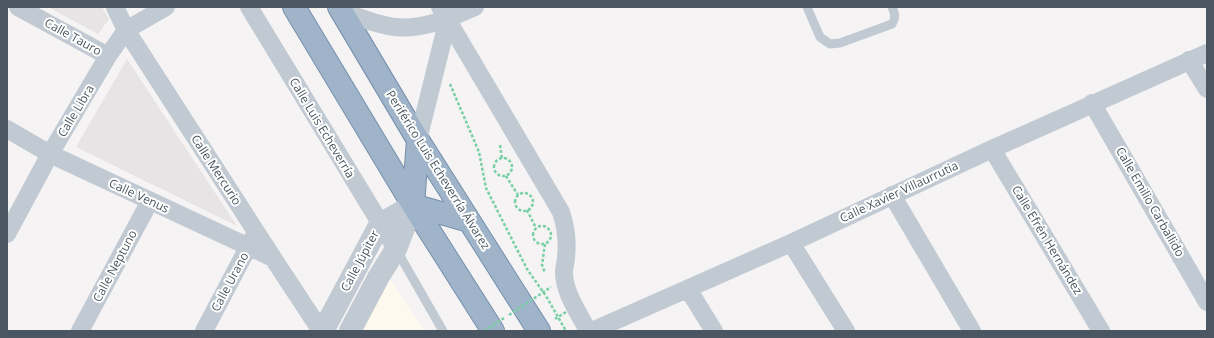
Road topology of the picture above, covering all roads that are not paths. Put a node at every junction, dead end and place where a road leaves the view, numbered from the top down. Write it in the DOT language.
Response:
graph roads {
  1 [pos="18,7"];
  2 [pos="115,7"];
  3 [pos="166,7"];
  4 [pos="248,7"];
  5 [pos="294,7"];
  6 [pos="475,7"];
  7 [pos="807,7"];
  8 [pos="892,7"];
  9 [pos="340,9"];
  10 [pos="444,13"];
  11 [pos="126,30"];
  12 [pos="1207,52"];
  13 [pos="108,56"];
  14 [pos="1189,60"];
  15 [pos="1207,89"];
  16 [pos="1092,103"];
  17 [pos="7,129"];
  18 [pos="418,140"];
  19 [pos="992,149"];
  20 [pos="50,154"];
  21 [pos="892,194"];
  22 [pos="150,201"];
  23 [pos="413,205"];
  24 [pos="469,221"];
  25 [pos="380,224"];
  26 [pos="7,234"];
  27 [pos="253,240"];
  28 [pos="791,243"];
  29 [pos="396,249"];
  30 [pos="688,289"];
  31 [pos="1207,302"];
  32 [pos="498,325"];
  33 [pos="547,325"];
  34 [pos="80,331"];
  35 [pos="204,331"];
  36 [pos="322,331"];
  37 [pos="350,331"];
  38 [pos="443,331"];
  39 [pos="588,331"];
  40 [pos="592,331"];
  41 [pos="714,331"];
  42 [pos="846,331"];
  43 [pos="972,331"];
  44 [pos="1101,331"];
  1 -- 13 [label="street, Calle Tauro"];
  2 -- 11 [label="street, Calle Mercurio"];
  3 -- 11 [label="street, Calle Libra"];
  4 -- 25 [label="street, Calle Luis Echeverría"];
  5 -- 23 [label="highway"];
  6 -- 10 [label="street"];
  7 -- 8 [label="lane"];
  9 -- 10 [label="street"];
  9 -- 18 [label="highway, Periférico Luis Echeverría Álvarez"];
  10 -- 18 [label="street"];
  10 -- 39 [label="street"];
  11 -- 13 [label="street, Calle Libra"];
  11 -- 27 [label="street, Calle Mercurio"];
  12 -- 14 [label="street, Calle Xavier Villaurrutia"];
  13 -- 20 [label="street, Calle Libra"];
  14 -- 15 [label="street"];
  14 -- 16 [label="street, Calle Xavier Villaurrutia"];
  16 -- 19 [label="street, Calle Xavier Villaurrutia"];
  16 -- 31 [label="street, Calle Emilio Carballido"];
  17 -- 20 [label="street, Calle Venus"];
  18 -- 23 [label="highway"];
  18 -- 24 [label="highway, Periférico Luis Echeverría Álvarez"];
  19 -- 21 [label="street, Calle Xavier Villaurrutia"];
  19 -- 44 [label="street, Calle Efrén Hernández"];
  20 -- 22 [label="street, Calle Venus"];
  20 -- 26 [label="street, Calle Libra"];
  21 -- 28 [label="street, Calle Xavier Villaurrutia"];
  21 -- 43 [label="street"];
  22 -- 27 [label="street, Calle Venus"];
  22 -- 34 [label="street, Calle Neptuno"];
  23 -- 24 [label="highway"];
  23 -- 25 [label="street, Calle Júpiter"];
  23 -- 29 [label="street, Calle Júpiter"];
  23 -- 32 [label="highway"];
  24 -- 33 [label="highway, Periférico Luis Echeverría Álvarez"];
  25 -- 29 [label="street, Calle Luis Echeverría"];
  25 -- 36 [label="street, Calle Júpiter"];
  27 -- 35 [label="street, Calle Urano"];
  27 -- 36 [label="street, Calle Venus"];
  28 -- 30 [label="street, Calle Xavier Villaurrutia"];
  28 -- 42 [label="street"];
  29 -- 37 [label="street, Calle Júpiter"];
  29 -- 38 [label="lane"];
  30 -- 40 [label="street, Calle Xavier Villaurrutia"];
  30 -- 41 [label="street"];
}
